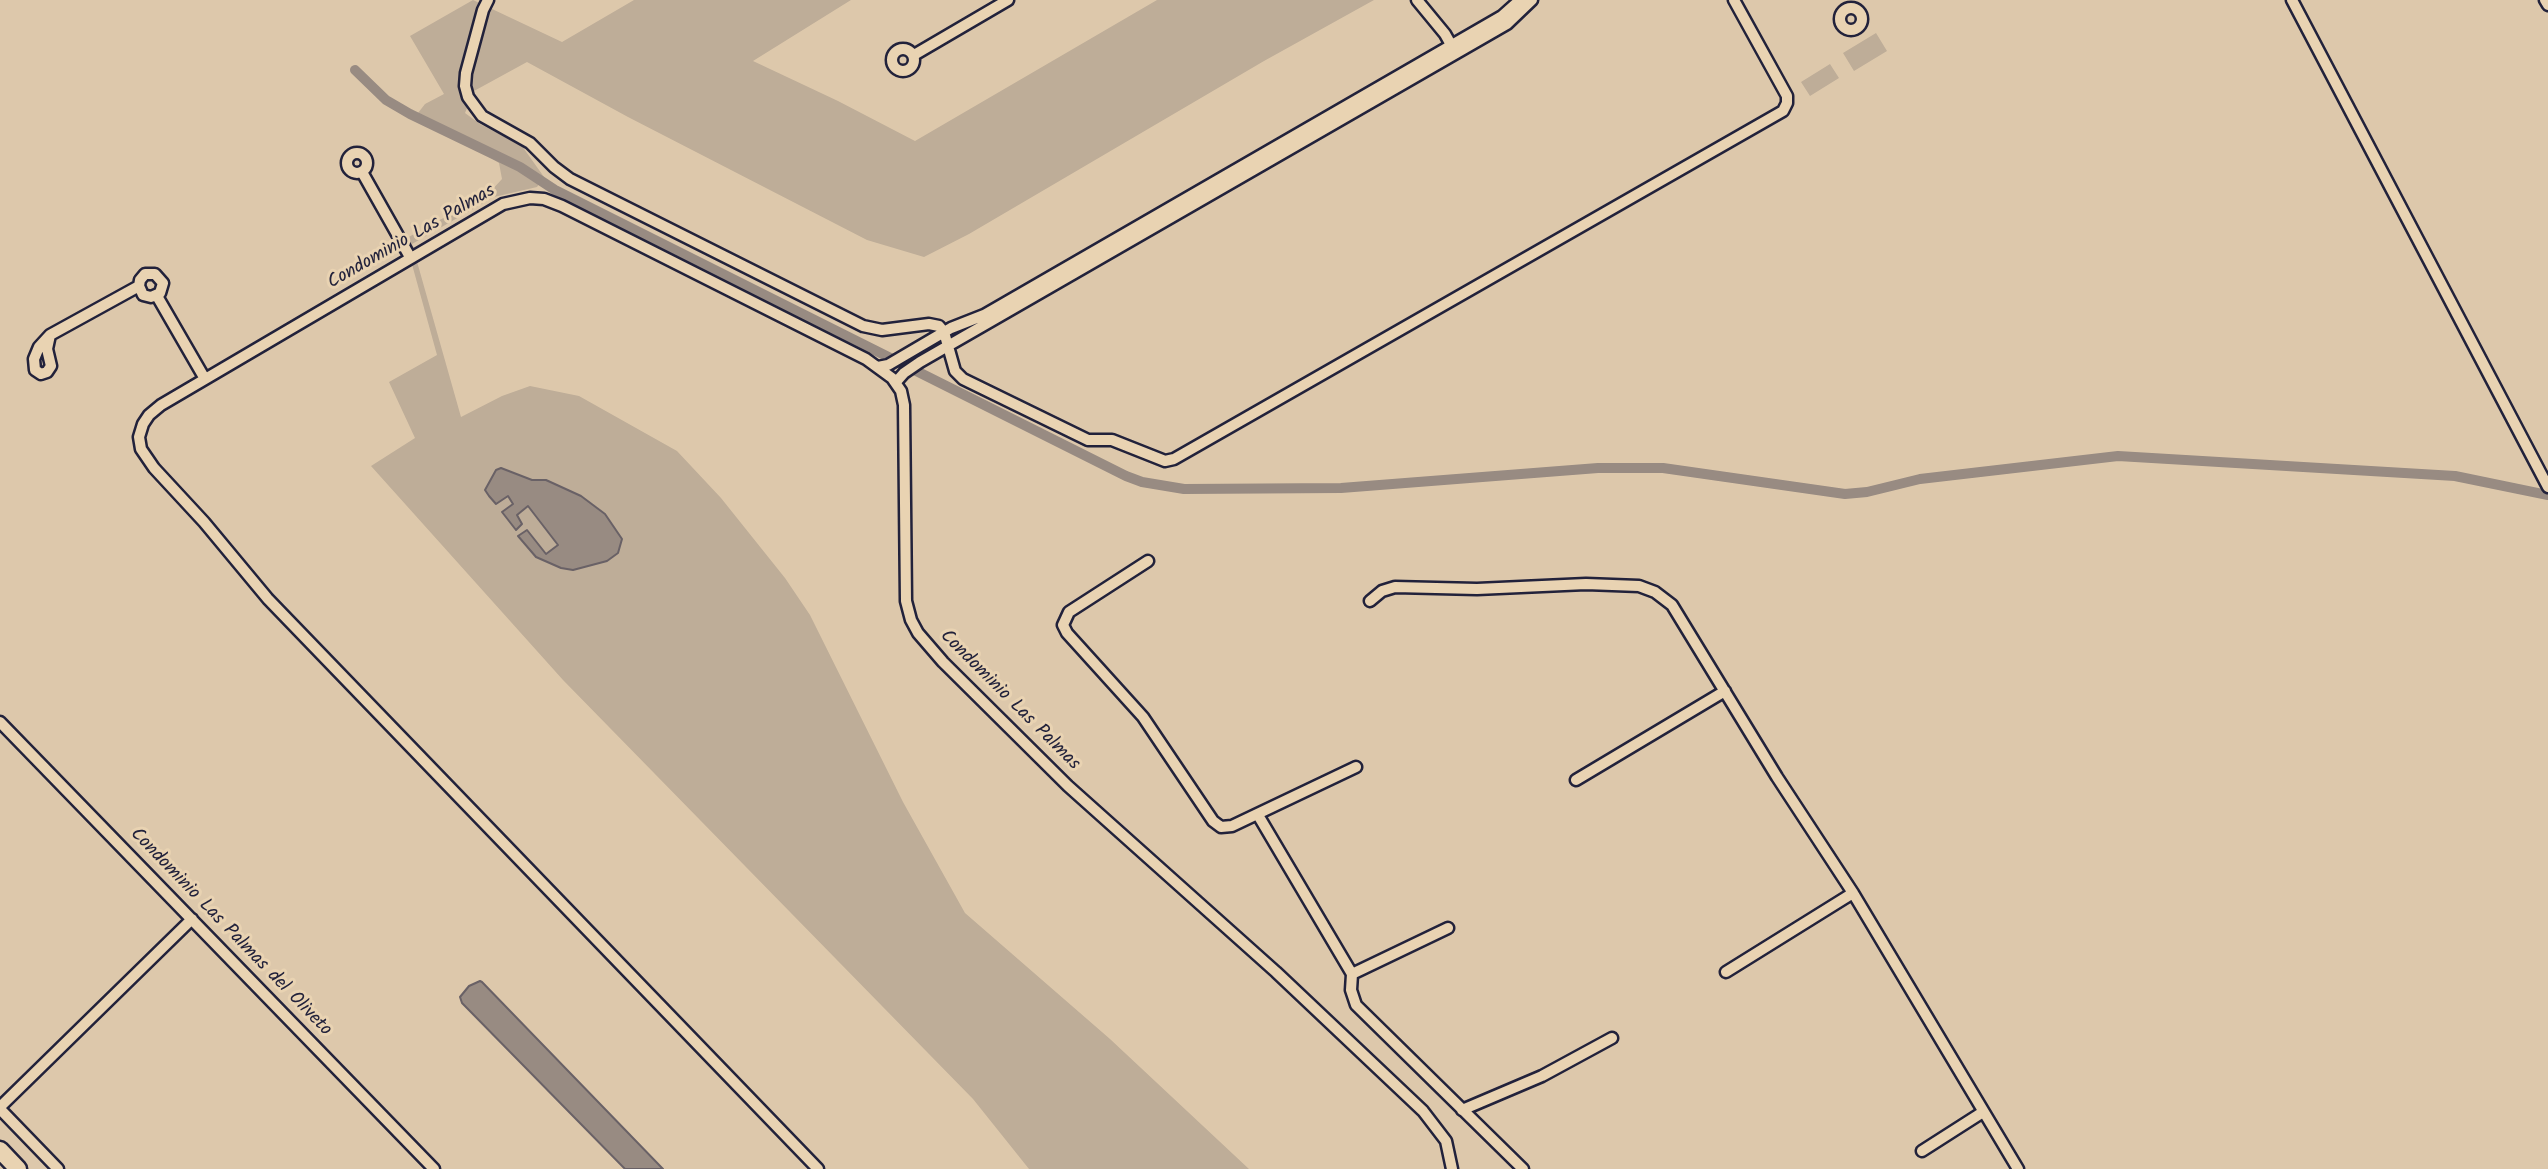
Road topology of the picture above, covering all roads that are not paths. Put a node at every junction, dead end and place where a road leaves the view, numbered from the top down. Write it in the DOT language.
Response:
graph roads {
  1 [pos="488,0"];
  2 [pos="1008,0"];
  3 [pos="1417,0"];
  4 [pos="1520,0"];
  5 [pos="1532,0"];
  6 [pos="1734,0"];
  7 [pos="2292,0"];
  8 [pos="2545,0"];
  9 [pos="2548,5"];
  10 [pos="1453,49"];
  11 [pos="914,55"];
  12 [pos="362,172"];
  13 [pos="410,257"];
  14 [pos="139,286"];
  15 [pos="157,296"];
  16 [pos="944,332"];
  17 [pos="50,335"];
  18 [pos="948,347"];
  19 [pos="878,367"];
  20 [pos="205,379"];
  21 [pos="896,382"];
  22 [pos="2548,487"];
  23 [pos="1148,561"];
  24 [pos="1370,601"];
  25 [pos="1725,691"];
  26 [pos="0,722"];
  27 [pos="1356,767"];
  28 [pos="1576,780"];
  29 [pos="1258,815"];
  30 [pos="1853,893"];
  31 [pos="191,919"];
  32 [pos="1448,928"];
  33 [pos="1726,972"];
  34 [pos="1352,974"];
  35 [pos="1612,1038"];
  36 [pos="0,1108"];
  37 [pos="1462,1110"];
  38 [pos="1983,1112"];
  39 [pos="0,1150"];
  40 [pos="1922,1151"];
  41 [pos="18,1169"];
  42 [pos="58,1169"];
  43 [pos="434,1169"];
  44 [pos="818,1169"];
  45 [pos="1451,1169"];
  46 [pos="1523,1169"];
  47 [pos="2018,1169"];
  1 -- 16 [label="street"];
  2 -- 11 [label="street"];
  3 -- 10 [label="street"];
  4 -- 10 [label="street"];
  5 -- 10 [label="street"];
  6 -- 18 [label="street"];
  7 -- 22 [label="street"];
  8 -- 9 [label="street"];
  10 -- 16 [label="street"];
  10 -- 18 [label="street"];
  12 -- 13 [label="street"];
  13 -- 19 [label="street, Condominio Las Palmas"];
  13 -- 20 [label="street, Condominio Las Palmas"];
  14 -- 15 [label="street"];
  14 -- 15 [label="street"];
  14 -- 17 [label="street"];
  15 -- 20 [label="street"];
  16 -- 18 [label="street"];
  16 -- 19 [label="street"];
  18 -- 21 [label="street"];
  19 -- 21 [label="street, Condominio Las Palmas"];
  20 -- 44 [label="street, Condominio Las Palmas"];
  21 -- 45 [label="street, Condominio Las Palmas"];
  23 -- 29 [label="street"];
  24 -- 25 [label="street"];
  25 -- 28 [label="street"];
  25 -- 30 [label="street"];
  26 -- 31 [label="street, Condominio Las Palmas del Oliveto"];
  27 -- 29 [label="street"];
  29 -- 34 [label="street"];
  30 -- 33 [label="street"];
  30 -- 38 [label="street"];
  31 -- 36 [label="street"];
  31 -- 43 [label="street, Condominio Las Palmas del Oliveto"];
  32 -- 34 [label="street"];
  34 -- 37 [label="street"];
  35 -- 37 [label="street"];
  36 -- 42 [label="street"];
  37 -- 46 [label="street"];
  38 -- 40 [label="street"];
  38 -- 47 [label="street"];
  39 -- 41 [label="main road"];
}
